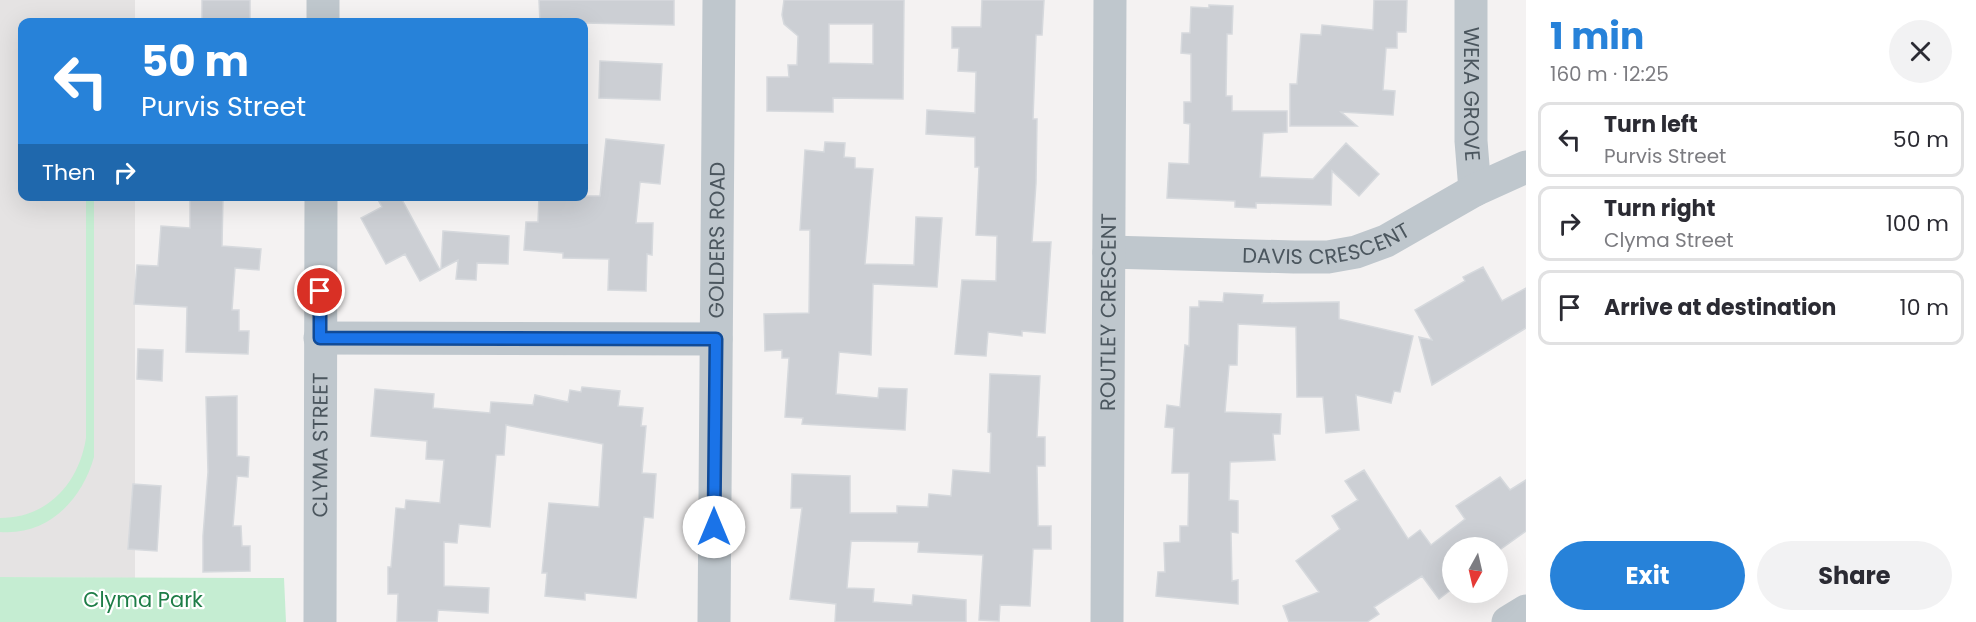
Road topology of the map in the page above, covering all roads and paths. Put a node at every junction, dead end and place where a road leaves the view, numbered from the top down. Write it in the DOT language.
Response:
graph roads {
  1 [pos="323,0"];
  2 [pos="719,0"];
  3 [pos="1110,0"];
  4 [pos="1471,0"];
  5 [pos="323,18"];
  6 [pos="1526,167"];
  7 [pos="1475,190"];
  8 [pos="321,201"];
  9 [pos="1109,252"];
  10 [pos="320,338"];
  11 [pos="716,339"];
  12 [pos="1526,611"];
  13 [pos="320,622"];
  14 [pos="714,622"];
  15 [pos="1107,622"];
  16 [pos="1508,622"];
  1 -- 5 [label="street"];
  2 -- 11 [label="street, GOLDERS ROAD"];
  3 -- 9 [label="street, ROUTLEY CRESCENT"];
  4 -- 7 [label="street, WEKA GROVE"];
  6 -- 7 [label="street, DAVIS CRESCENT"];
  7 -- 9 [label="street, DAVIS CRESCENT"];
  8 -- 10 [label="street, CLYMA STREET"];
  9 -- 15 [label="street, ROUTLEY CRESCENT"];
  10 -- 11 [label="street"];
  10 -- 13 [label="street, CLYMA STREET"];
  11 -- 14 [label="street, GOLDERS ROAD"];
  12 -- 16 [label="street"];
}
